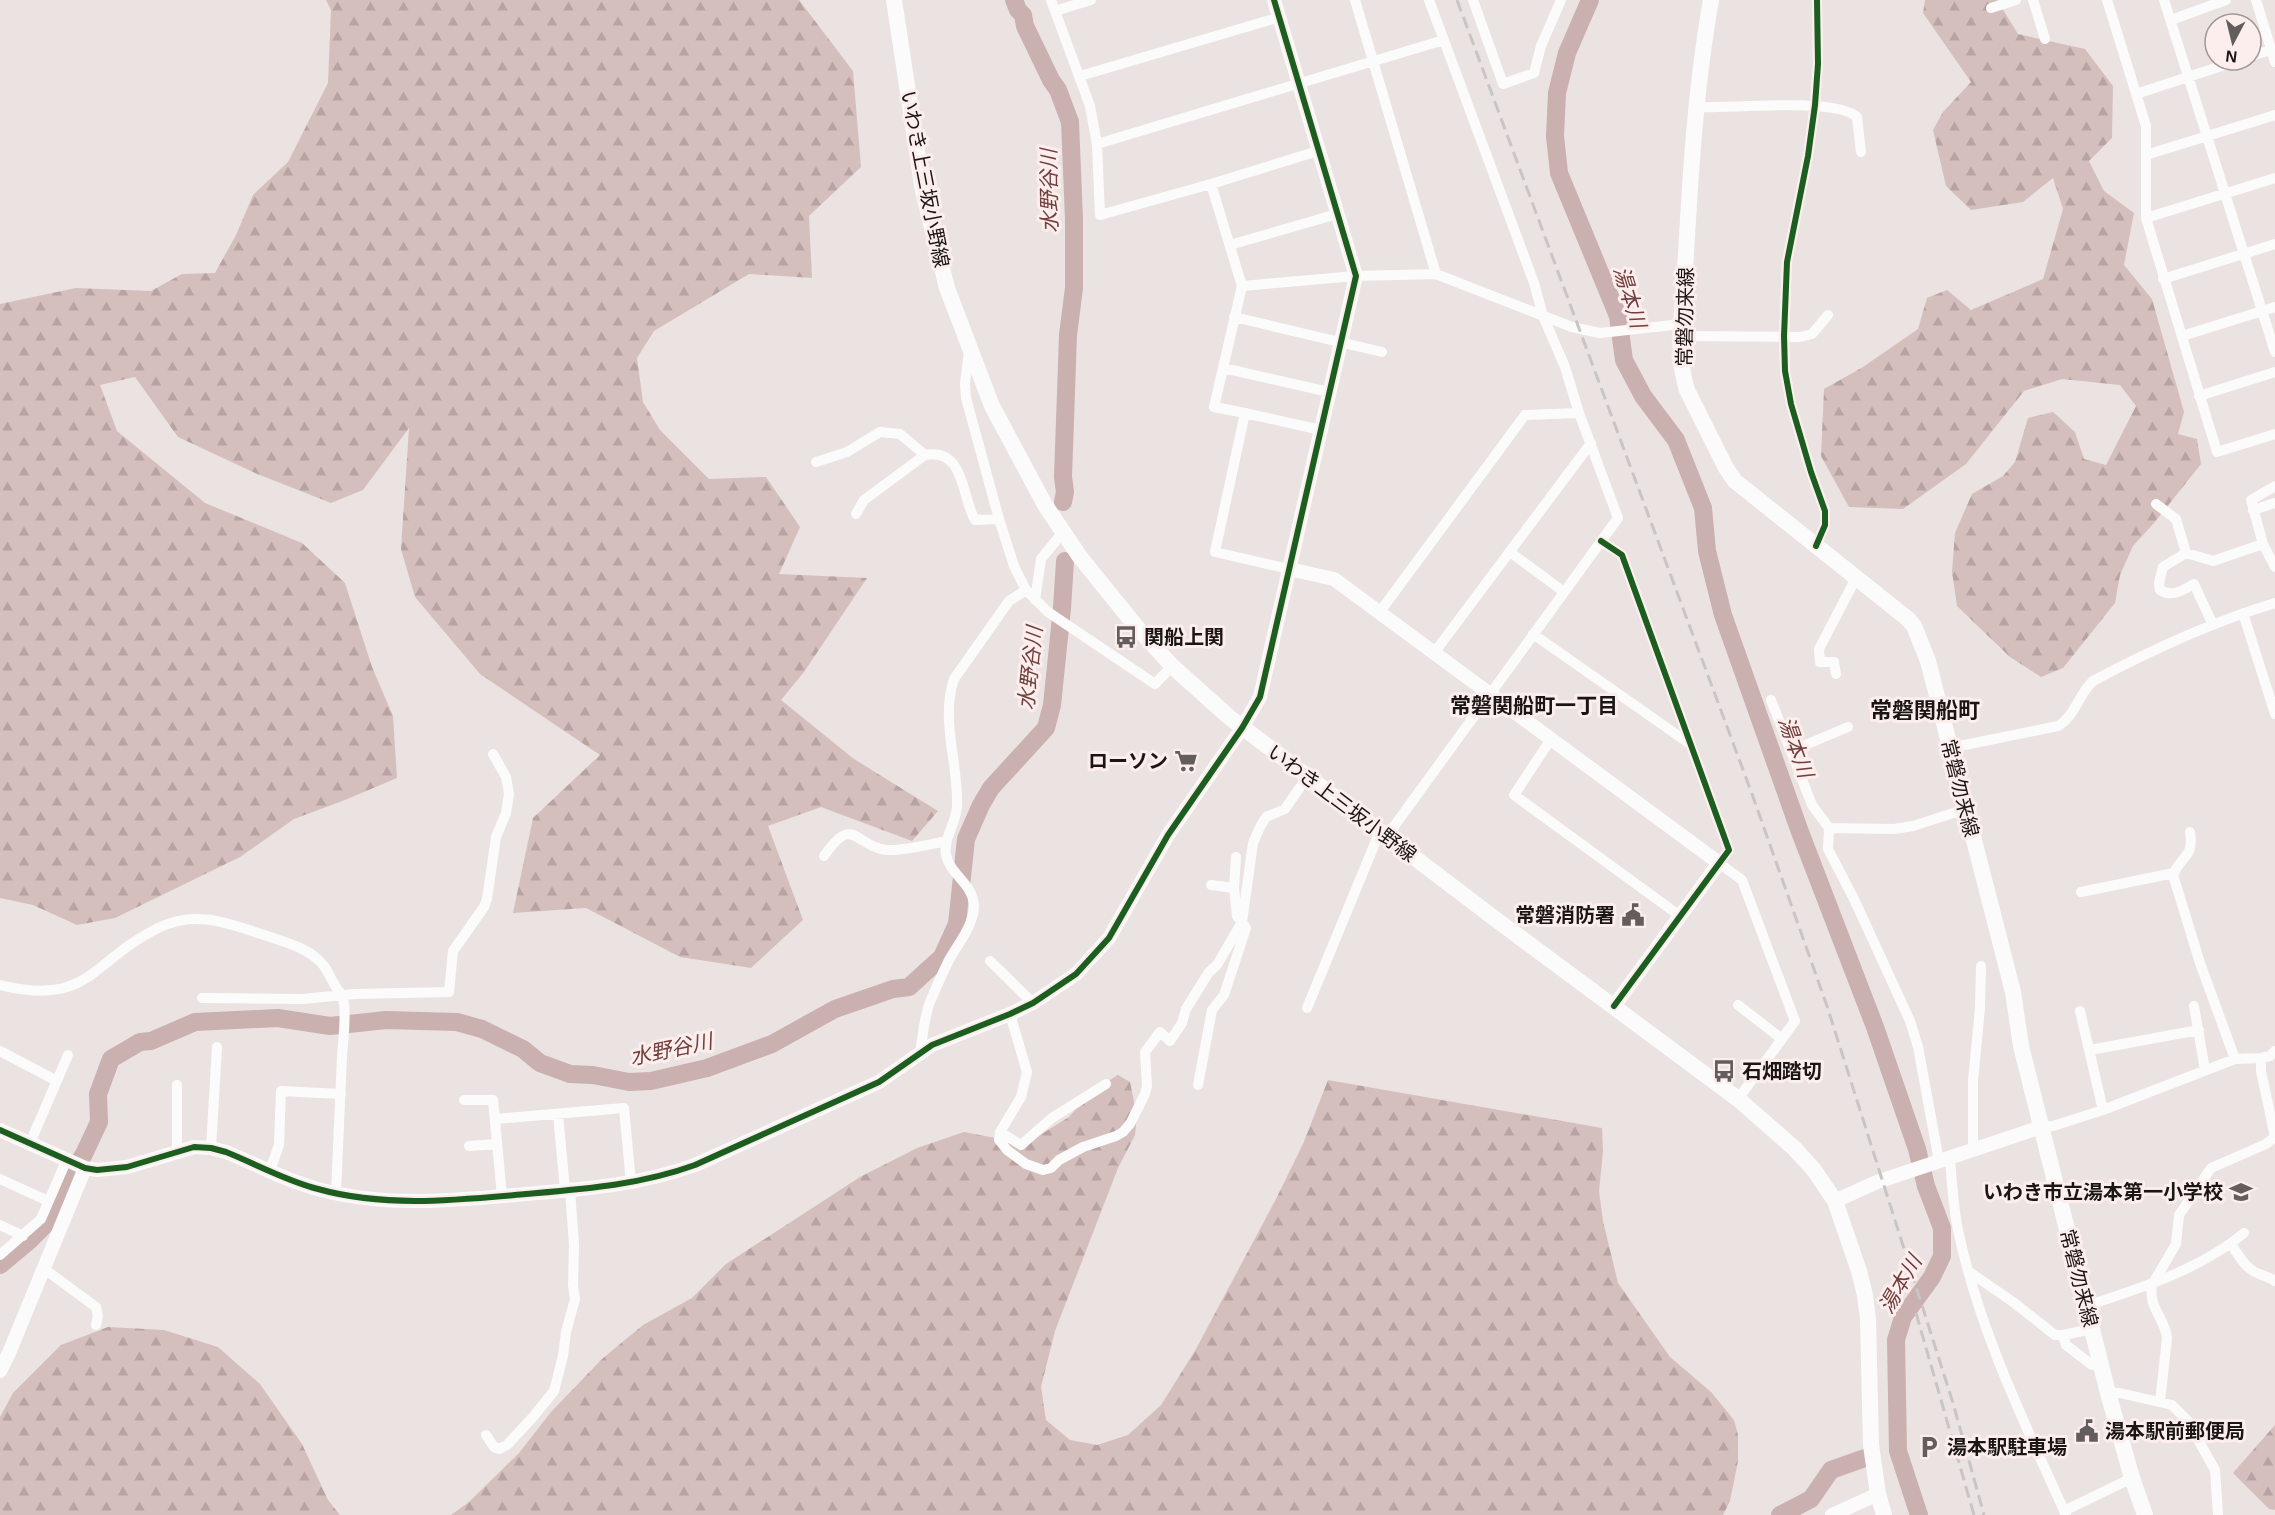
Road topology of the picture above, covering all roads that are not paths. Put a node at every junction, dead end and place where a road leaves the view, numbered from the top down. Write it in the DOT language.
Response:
graph roads {
  1 [pos="894,0"];
  2 [pos="1091,0"];
  3 [pos="1274,0"];
  4 [pos="1355,0"];
  5 [pos="1429,0"];
  6 [pos="1473,0"];
  7 [pos="1561,0"];
  8 [pos="1712,0"];
  9 [pos="1816,0"];
  10 [pos="2016,0"];
  11 [pos="2033,0"];
  12 [pos="2107,0"];
  13 [pos="2164,0"];
  14 [pos="2226,0"];
  15 [pos="2256,0"];
  16 [pos="1053,5"];
  17 [pos="1991,8"];
  18 [pos="1280,17"];
  19 [pos="2170,20"];
  20 [pos="2045,39"];
  21 [pos="1444,40"];
  22 [pos="2271,50"];
  23 [pos="2263,52"];
  24 [pos="1373,61"];
  25 [pos="2275,62"];
  26 [pos="2203,71"];
  27 [pos="1080,76"];
  28 [pos="2188,76"];
  29 [pos="1299,84"];
  30 [pos="2136,94"];
  31 [pos="1815,105"];
  32 [pos="1696,107"];
  33 [pos="2275,115"];
  34 [pos="2207,136"];
  35 [pos="1097,144"];
  36 [pos="1318,151"];
  37 [pos="1862,152"];
  38 [pos="2146,154"];
  39 [pos="2275,178"];
  40 [pos="1211,184"];
  41 [pos="2225,194"];
  42 [pos="1337,214"];
  43 [pos="2146,218"];
  44 [pos="2275,244"];
  45 [pos="1230,245"];
  46 [pos="2244,253"];
  47 [pos="1436,274"];
  48 [pos="1356,276"];
  49 [pos="2163,279"];
  50 [pos="1242,286"];
  51 [pos="2275,307"];
  52 [pos="2262,311"];
  53 [pos="1828,315"];
  54 [pos="1543,316"];
  55 [pos="1234,317"];
  56 [pos="1682,330"];
  57 [pos="1784,336"];
  58 [pos="2182,336"];
  59 [pos="1341,342"];
  60 [pos="969,350"];
  61 [pos="1382,352"];
  62 [pos="2275,352"];
  63 [pos="1223,368"];
  64 [pos="2275,372"];
  65 [pos="1329,392"];
  66 [pos="2199,396"];
  67 [pos="1245,413"];
  68 [pos="1579,414"];
  69 [pos="1321,430"];
  70 [pos="2275,434"];
  71 [pos="1591,443"];
  72 [pos="925,455"];
  73 [pos="816,462"];
  74 [pos="2275,486"];
  75 [pos="2275,503"];
  76 [pos="2157,504"];
  77 [pos="2253,510"];
  78 [pos="856,514"];
  79 [pos="999,519"];
  80 [pos="1063,532"];
  81 [pos="1601,541"];
  82 [pos="2263,544"];
  83 [pos="1816,546"];
  84 [pos="1510,552"];
  85 [pos="2186,553"];
  86 [pos="2275,567"];
  87 [pos="1289,568"];
  88 [pos="1856,578"];
  89 [pos="1026,590"];
  90 [pos="1564,592"];
  91 [pos="1035,600"];
  92 [pos="2275,603"];
  93 [pos="1379,613"];
  94 [pos="2243,613"];
  95 [pos="2213,625"];
  96 [pos="1533,634"];
  97 [pos="1434,653"];
  98 [pos="1172,666"];
  99 [pos="2275,668"];
  100 [pos="2263,672"];
  101 [pos="1836,674"];
  102 [pos="1490,694"];
  103 [pos="1771,700"];
  104 [pos="2275,714"];
  105 [pos="1242,728"];
  106 [pos="1848,728"];
  107 [pos="1551,739"];
  108 [pos="1690,744"];
  109 [pos="1950,748"];
  110 [pos="1791,752"];
  111 [pos="493,753"];
  112 [pos="1307,777"];
  113 [pos="1966,809"];
  114 [pos="1829,828"];
  115 [pos="2190,832"];
  116 [pos="1383,834"];
  117 [pos="947,841"];
  118 [pos="824,856"];
  119 [pos="1236,857"];
  120 [pos="1719,863"];
  121 [pos="2174,873"];
  122 [pos="1210,885"];
  123 [pos="1234,888"];
  124 [pos="2081,892"];
  125 [pos="1680,916"];
  126 [pos="1242,922"];
  127 [pos="990,961"];
  128 [pos="1980,966"];
  129 [pos="0,985"];
  130 [pos="342,996"];
  131 [pos="202,998"];
  132 [pos="1033,1003"];
  133 [pos="1738,1005"];
  134 [pos="1614,1006"];
  135 [pos="2194,1006"];
  136 [pos="1307,1008"];
  137 [pos="2080,1011"];
  138 [pos="1010,1014"];
  139 [pos="2199,1030"];
  140 [pos="1782,1039"];
  141 [pos="217,1047"];
  142 [pos="2090,1050"];
  143 [pos="0,1051"];
  144 [pos="2275,1051"];
  145 [pos="920,1052"];
  146 [pos="68,1055"];
  147 [pos="2261,1058"];
  148 [pos="2235,1059"];
  149 [pos="2205,1070"];
  150 [pos="57,1081"];
  151 [pos="1106,1084"];
  152 [pos="1198,1084"];
  153 [pos="177,1085"];
  154 [pos="341,1094"];
  155 [pos="1738,1099"];
  156 [pos="464,1100"];
  157 [pos="2103,1110"];
  158 [pos="558,1114"];
  159 [pos="495,1119"];
  160 [pos="2041,1126"];
  161 [pos="0,1130"];
  162 [pos="1000,1132"];
  163 [pos="30,1143"];
  164 [pos="497,1144"];
  165 [pos="469,1146"];
  166 [pos="211,1148"];
  167 [pos="1973,1149"];
  168 [pos="177,1152"];
  169 [pos="1941,1161"];
  170 [pos="76,1164"];
  171 [pos="270,1171"];
  172 [pos="0,1179"];
  173 [pos="631,1183"];
  174 [pos="567,1190"];
  175 [pos="336,1193"];
  176 [pos="502,1196"];
  177 [pos="48,1201"];
  178 [pos="1835,1201"];
  179 [pos="0,1226"];
  180 [pos="2244,1233"];
  181 [pos="24,1236"];
  182 [pos="2231,1244"];
  183 [pos="0,1255"];
  184 [pos="43,1268"];
  185 [pos="1968,1270"];
  186 [pos="2275,1281"];
  187 [pos="2152,1285"];
  188 [pos="2086,1306"];
  189 [pos="96,1325"];
  190 [pos="2092,1329"];
  191 [pos="2063,1335"];
  192 [pos="2101,1363"];
  193 [pos="0,1371"];
  194 [pos="2108,1393"];
  195 [pos="2160,1402"];
  196 [pos="486,1435"];
  197 [pos="2132,1478"];
  198 [pos="1878,1494"];
  199 [pos="2065,1513"];
  200 [pos="1832,1515"];
  201 [pos="1884,1515"];
  202 [pos="2145,1515"];
  203 [pos="2218,1515"];
  1 -- 60 [label="main road, いわき上三坂小野線"];
  2 -- 16 [label="street"];
  3 -- 18 [label="street"];
  4 -- 24 [label="street"];
  5 -- 21 [label="street"];
  6 -- 7 [label="street"];
  8 -- 32 [label="main road, 常磐勿来線"];
  9 -- 31 [label="street"];
  10 -- 17 [label="street"];
  11 -- 20 [label="street"];
  12 -- 30 [label="street"];
  13 -- 19 [label="street"];
  14 -- 19 [label="street"];
  15 -- 22 [label="street"];
  16 -- 27 [label="street"];
  18 -- 27 [label="street"];
  18 -- 29 [label="street"];
  19 -- 28 [label="street"];
  21 -- 24 [label="street"];
  21 -- 54 [label="street"];
  22 -- 23 [label="street"];
  22 -- 25 [label="street"];
  24 -- 29 [label="street"];
  24 -- 47 [label="street"];
  26 -- 28 [label="street"];
  27 -- 35 [label="street"];
  28 -- 30 [label="street"];
  28 -- 34 [label="street"];
  29 -- 35 [label="street"];
  29 -- 36 [label="street"];
  30 -- 38 [label="street"];
  31 -- 32 [label="street"];
  31 -- 37 [label="street"];
  31 -- 57 [label="street"];
  32 -- 56 [label="main road, 常磐勿来線"];
  33 -- 34 [label="street"];
  34 -- 38 [label="street"];
  34 -- 41 [label="street"];
  35 -- 40 [label="street"];
  36 -- 40 [label="street"];
  36 -- 42 [label="street"];
  38 -- 43 [label="street"];
  39 -- 41 [label="street"];
  40 -- 45 [label="street"];
  41 -- 43 [label="street"];
  41 -- 46 [label="street"];
  42 -- 45 [label="street"];
  42 -- 48 [label="street"];
  43 -- 49 [label="street"];
  44 -- 46 [label="street"];
  45 -- 50 [label="street"];
  46 -- 49 [label="street"];
  46 -- 52 [label="street"];
  47 -- 48 [label="street"];
  47 -- 54 [label="street"];
  48 -- 50 [label="street"];
  48 -- 59 [label="street"];
  49 -- 58 [label="street"];
  50 -- 55 [label="street"];
  51 -- 52 [label="street"];
  52 -- 58 [label="street"];
  52 -- 62 [label="street"];
  53 -- 57 [label="street"];
  54 -- 56 [label="street"];
  54 -- 68 [label="street"];
  55 -- 59 [label="street"];
  55 -- 63 [label="street"];
  56 -- 57 [label="street"];
  56 -- 83 [label="main road, 常磐勿来線"];
  57 -- 83 [label="street"];
  58 -- 66 [label="street"];
  59 -- 61 [label="street"];
  59 -- 65 [label="street"];
  60 -- 79 [label="street"];
  60 -- 80 [label="main road, いわき上三坂小野線"];
  63 -- 65 [label="street"];
  63 -- 67 [label="street"];
  64 -- 66 [label="street"];
  65 -- 69 [label="street"];
  66 -- 70 [label="street"];
  67 -- 69 [label="street"];
  67 -- 87 [label="street"];
  68 -- 71 [label="street"];
  68 -- 93 [label="street"];
  69 -- 87 [label="street"];
  71 -- 81 [label="street"];
  71 -- 84 [label="street"];
  72 -- 73 [label="street"];
  72 -- 78 [label="street"];
  72 -- 79 [label="street"];
  74 -- 77 [label="street"];
  75 -- 77 [label="street"];
  76 -- 85 [label="street"];
  77 -- 82 [label="street"];
  79 -- 89 [label="street"];
  80 -- 91 [label="street"];
  80 -- 98 [label="main road, いわき上三坂小野線"];
  81 -- 90 [label="street"];
  81 -- 108 [label="street"];
  82 -- 85 [label="street"];
  82 -- 86 [label="street"];
  83 -- 88 [label="main road, 常磐勿来線"];
  84 -- 90 [label="street"];
  84 -- 97 [label="street"];
  85 -- 95 [label="street"];
  87 -- 93 [label="street"];
  87 -- 105 [label="street"];
  88 -- 101 [label="street"];
  88 -- 109 [label="main road, 常磐勿来線"];
  89 -- 91 [label="street"];
  89 -- 117 [label="street"];
  90 -- 96 [label="street"];
  91 -- 98 [label="street"];
  92 -- 94 [label="street"];
  93 -- 97 [label="street"];
  94 -- 95 [label="street"];
  94 -- 100 [label="street"];
  95 -- 109 [label="street"];
  96 -- 102 [label="street"];
  96 -- 108 [label="street"];
  97 -- 102 [label="street"];
  98 -- 105 [label="main road, いわき上三坂小野線"];
  99 -- 100 [label="street"];
  100 -- 104 [label="street"];
  102 -- 107 [label="street"];
  102 -- 116 [label="street"];
  103 -- 110 [label="street"];
  105 -- 112 [label="main road, いわき上三坂小野線"];
  105 -- 132 [label="street"];
  106 -- 110 [label="street"];
  107 -- 120 [label="street"];
  107 -- 125 [label="street"];
  108 -- 120 [label="street"];
  109 -- 113 [label="main road, 常磐勿来線"];
  110 -- 114 [label="street"];
  111 -- 130 [label="street"];
  112 -- 116 [label="main road, いわき上三坂小野線"];
  112 -- 126 [label="street"];
  113 -- 114 [label="street"];
  113 -- 160 [label="main road, 常磐勿来線"];
  114 -- 169 [label="street"];
  115 -- 121 [label="street"];
  116 -- 134 [label="main road, いわき上三坂小野線"];
  116 -- 136 [label="street"];
  117 -- 118 [label="street"];
  117 -- 145 [label="street"];
  119 -- 123 [label="street"];
  120 -- 125 [label="street"];
  120 -- 140 [label="street"];
  121 -- 124 [label="street"];
  121 -- 148 [label="street"];
  122 -- 123 [label="street"];
  123 -- 126 [label="street"];
  125 -- 134 [label="street"];
  126 -- 152 [label="street"];
  126 -- 162 [label="street"];
  127 -- 132 [label="street"];
  128 -- 167 [label="street"];
  129 -- 130 [label="street"];
  130 -- 131 [label="street"];
  130 -- 154 [label="street"];
  132 -- 138 [label="street"];
  133 -- 140 [label="street"];
  134 -- 155 [label="main road, いわき上三坂小野線"];
  135 -- 139 [label="street"];
  137 -- 142 [label="street"];
  138 -- 145 [label="street"];
  138 -- 162 [label="street"];
  139 -- 142 [label="street"];
  139 -- 149 [label="street"];
  140 -- 155 [label="street"];
  141 -- 166 [label="street"];
  142 -- 157 [label="street"];
  143 -- 150 [label="street"];
  144 -- 147 [label="street"];
  145 -- 173 [label="street"];
  146 -- 150 [label="street"];
  147 -- 148 [label="street"];
  147 -- 187 [label="street"];
  148 -- 149 [label="street"];
  149 -- 157 [label="street"];
  150 -- 163 [label="street"];
  151 -- 162 [label="street"];
  153 -- 168 [label="street"];
  154 -- 171 [label="street"];
  154 -- 175 [label="street"];
  155 -- 178 [label="main road, いわき上三坂小野線"];
  156 -- 159 [label="street"];
  157 -- 160 [label="street"];
  158 -- 159 [label="street"];
  158 -- 173 [label="street"];
  158 -- 174 [label="street"];
  159 -- 164 [label="street"];
  160 -- 167 [label="street"];
  160 -- 188 [label="main road, 常磐勿来線"];
  161 -- 163 [label="street"];
  163 -- 170 [label="street"];
  164 -- 165 [label="street"];
  164 -- 176 [label="street"];
  166 -- 168 [label="street"];
  166 -- 171 [label="street"];
  167 -- 169 [label="street"];
  168 -- 170 [label="street"];
  169 -- 178 [label="street"];
  169 -- 185 [label="street"];
  170 -- 177 [label="street"];
  170 -- 184 [label="street"];
  171 -- 175 [label="street"];
  172 -- 177 [label="street"];
  173 -- 174 [label="street"];
  174 -- 176 [label="street"];
  174 -- 196 [label="street"];
  175 -- 176 [label="street"];
  177 -- 181 [label="street"];
  178 -- 198 [label="main road, いわき上三坂小野線"];
  179 -- 181 [label="street"];
  180 -- 182 [label="street"];
  181 -- 183 [label="street"];
  182 -- 186 [label="street"];
  182 -- 187 [label="street"];
  184 -- 189 [label="street"];
  184 -- 193 [label="street"];
  185 -- 191 [label="street"];
  185 -- 199 [label="street"];
  187 -- 188 [label="street"];
  187 -- 195 [label="street"];
  188 -- 190 [label="main road, 常磐勿来線"];
  190 -- 191 [label="street"];
  190 -- 192 [label="main road, 常磐勿来線"];
  191 -- 192 [label="street"];
  192 -- 194 [label="main road, 常磐勿来線"];
  194 -- 195 [label="street"];
  194 -- 197 [label="main road, 常磐勿来線"];
  195 -- 203 [label="street"];
  197 -- 199 [label="street"];
  197 -- 202 [label="main road, 常磐勿来線"];
  198 -- 200 [label="street"];
  198 -- 201 [label="main road, いわき上三坂小野線"];
}
